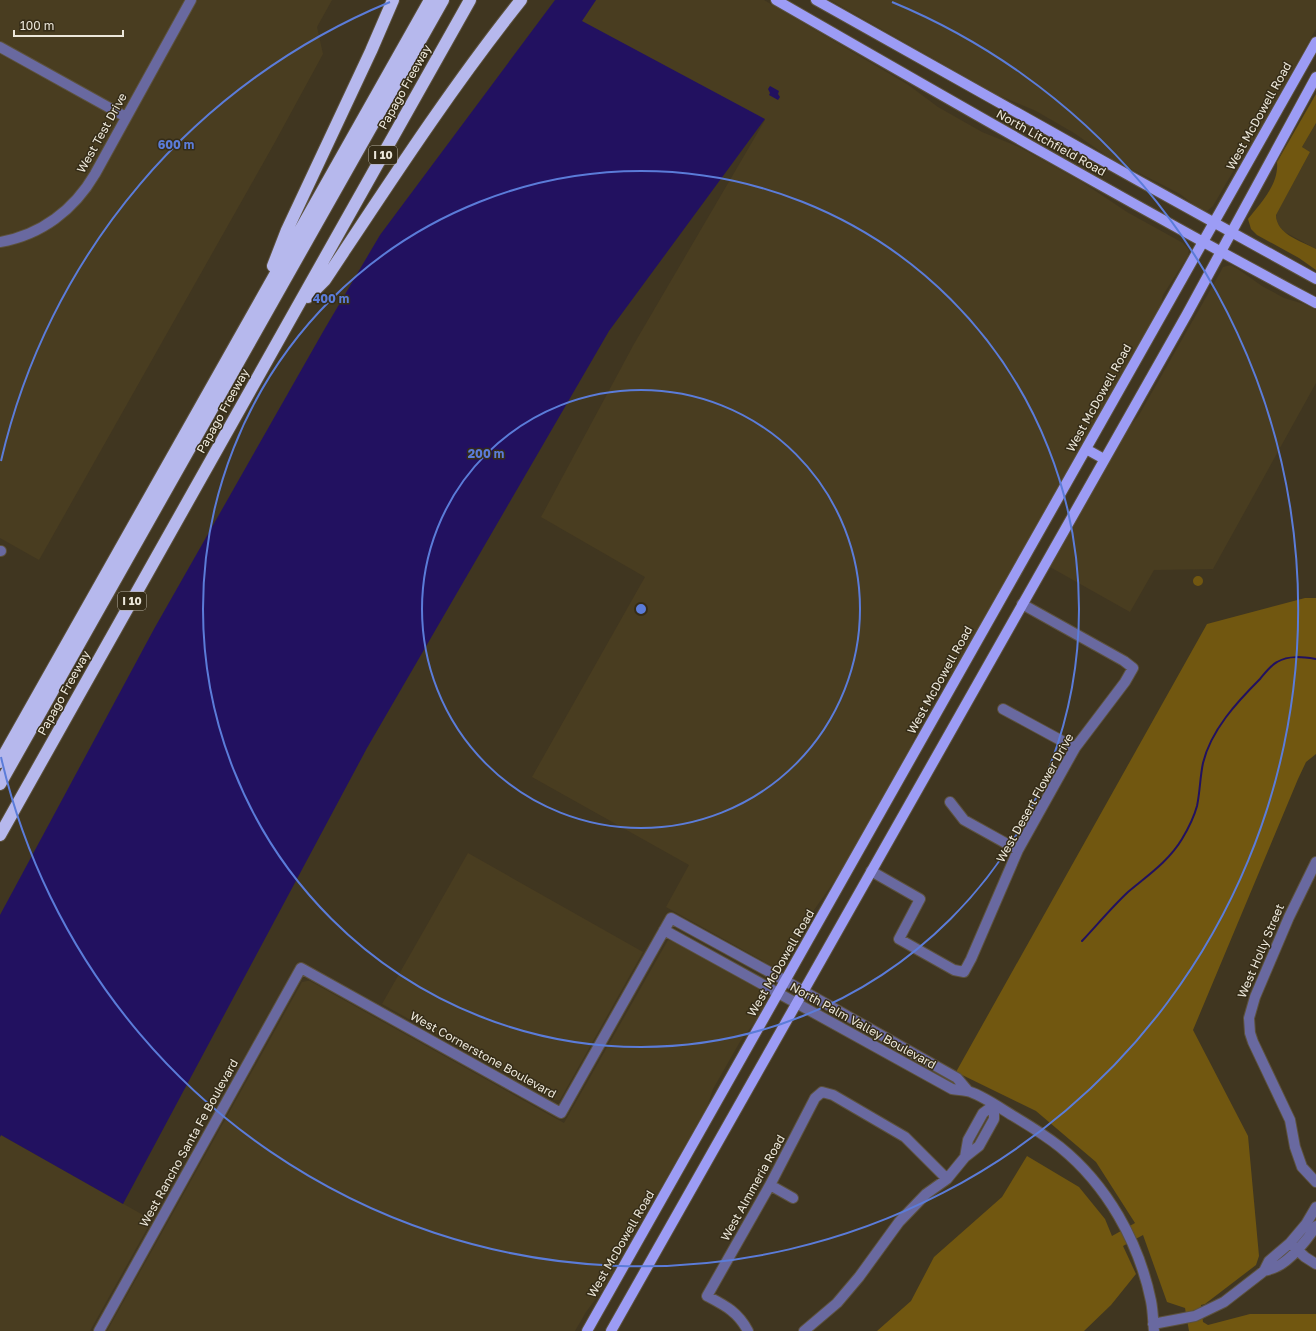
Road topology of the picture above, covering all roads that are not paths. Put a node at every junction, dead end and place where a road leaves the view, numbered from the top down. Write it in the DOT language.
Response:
graph roads {
  1 [pos="191,0"];
  2 [pos="393,0"];
  3 [pos="430,0"];
  4 [pos="443,0"];
  5 [pos="470,0"];
  6 [pos="521,0"];
  7 [pos="776,0"];
  8 [pos="816,0"];
  9 [pos="1316,42"];
  10 [pos="0,47"];
  11 [pos="1316,77"];
  12 [pos="126,117"];
  13 [pos="1214,223"];
  14 [pos="1232,232"];
  15 [pos="0,242"];
  16 [pos="1203,242"];
  17 [pos="1221,252"];
  18 [pos="1316,279"];
  19 [pos="1316,303"];
  20 [pos="258,304"];
  21 [pos="296,310"];
  22 [pos="1086,449"];
  23 [pos="1104,458"];
  24 [pos="1022,604"];
  25 [pos="1003,709"];
  26 [pos="1075,748"];
  27 [pos="0,762"];
  28 [pos="0,784"];
  29 [pos="950,802"];
  30 [pos="0,835"];
  31 [pos="1018,850"];
  32 [pos="1316,862"];
  33 [pos="871,871"];
  34 [pos="671,918"];
  35 [pos="664,930"];
  36 [pos="301,968"];
  37 [pos="786,981"];
  38 [pos="803,991"];
  39 [pos="778,994"];
  40 [pos="797,1003"];
  41 [pos="968,1091"];
  42 [pos="994,1104"];
  43 [pos="947,1179"];
  44 [pos="1316,1182"];
  45 [pos="770,1185"];
  46 [pos="793,1198"];
  47 [pos="1316,1207"];
  48 [pos="1316,1226"];
  49 [pos="1293,1247"];
  50 [pos="1316,1264"];
  51 [pos="1153,1327"];
  52 [pos="99,1331"];
  53 [pos="587,1331"];
  54 [pos="611,1331"];
  55 [pos="748,1331"];
  56 [pos="804,1331"];
  1 -- 12 [label="street, West Test Drive"];
  2 -- 20 [label="highway"];
  3 -- 20 [label="highway, Papago Freeway"];
  4 -- 28 [label="highway"];
  5 -- 21 [label="highway, Papago Freeway / I 10"];
  6 -- 21 [label="highway"];
  7 -- 16 [label="main road, North Litchfield Road"];
  8 -- 13 [label="main road, North Litchfield Road"];
  9 -- 13 [label="main road, West McDowell Road"];
  10 -- 12 [label="street"];
  11 -- 14 [label="main road"];
  12 -- 15 [label="street, West Test Drive"];
  13 -- 14 [label="main road, North Litchfield Road"];
  13 -- 16 [label="main road, West McDowell Road"];
  14 -- 17 [label="main road"];
  14 -- 18 [label="main road, North Litchfield Road"];
  16 -- 17 [label="main road, North Litchfield Road"];
  16 -- 22 [label="main road, West McDowell Road"];
  17 -- 19 [label="main road, North Litchfield Road"];
  17 -- 23 [label="main road"];
  20 -- 27 [label="highway, Papago Freeway"];
  21 -- 30 [label="highway, Papago Freeway / I 10"];
  22 -- 23 [label="main road"];
  22 -- 37 [label="main road, West McDowell Road"];
  23 -- 24 [label="main road"];
  24 -- 26 [label="street, West Desert Flower Drive"];
  24 -- 33 [label="main road"];
  25 -- 26 [label="street"];
  26 -- 31 [label="street, West Desert Flower Drive"];
  29 -- 31 [label="street"];
  31 -- 33 [label="street, West Desert Flower Drive"];
  32 -- 44 [label="street, West Holly Street"];
  33 -- 38 [label="main road"];
  34 -- 35 [label="street, West Cornerstone Boulevard"];
  34 -- 37 [label="street, North Palm Valley Boulevard"];
  35 -- 36 [label="street, West Cornerstone Boulevard"];
  35 -- 39 [label="street, North Palm Valley Boulevard"];
  36 -- 52 [label="street, West Rancho Santa Fe Boulevard"];
  37 -- 38 [label="street, North Palm Valley Boulevard"];
  37 -- 39 [label="main road, West McDowell Road"];
  38 -- 40 [label="main road"];
  38 -- 41 [label="street, North Palm Valley Boulevard"];
  39 -- 40 [label="street, North Palm Valley Boulevard"];
  39 -- 53 [label="main road, West McDowell Road"];
  40 -- 41 [label="street, North Palm Valley Boulevard"];
  40 -- 54 [label="main road"];
  41 -- 42 [label="street, North Palm Valley Boulevard"];
  42 -- 43 [label="street"];
  42 -- 51 [label="street, North Palm Valley Boulevard"];
  43 -- 45 [label="street, West Almmeria Road"];
  43 -- 56 [label="street"];
  45 -- 46 [label="street"];
  45 -- 55 [label="street, West Almmeria Road"];
  47 -- 49 [label="street"];
  48 -- 49 [label="street"];
  49 -- 50 [label="street"];
  49 -- 51 [label="street"];
}
